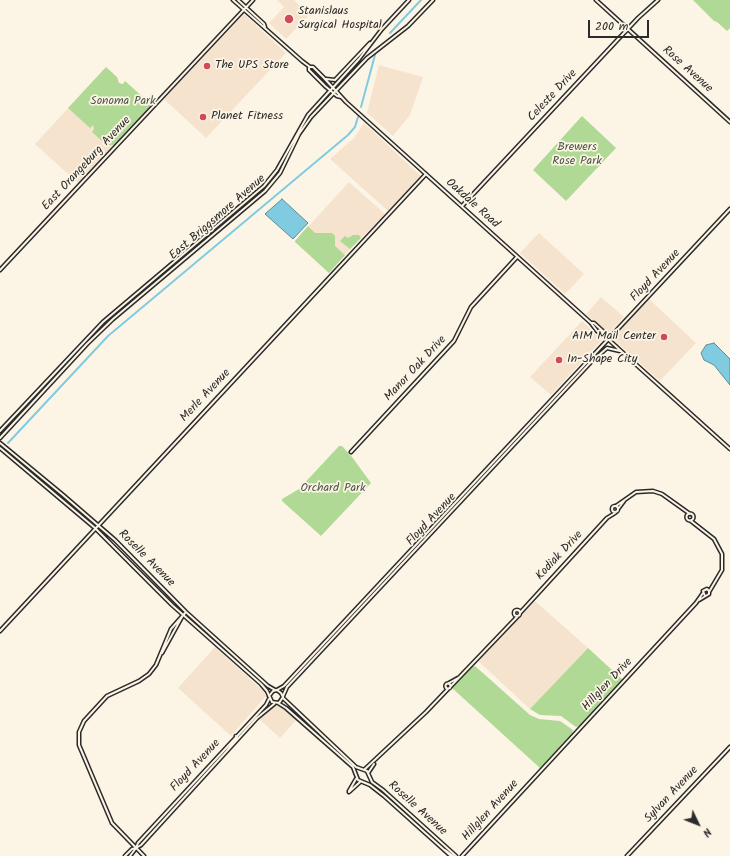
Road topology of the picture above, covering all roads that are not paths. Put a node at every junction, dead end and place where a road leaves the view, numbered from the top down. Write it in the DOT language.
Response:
graph roads {
  1 [pos="233,0"];
  2 [pos="238,0"];
  3 [pos="253,0"];
  4 [pos="409,0"];
  5 [pos="433,0"];
  6 [pos="596,0"];
  7 [pos="658,0"];
  8 [pos="246,7"];
  9 [pos="244,10"];
  10 [pos="265,27"];
  11 [pos="628,29"];
  12 [pos="375,38"];
  13 [pos="310,68"];
  14 [pos="324,78"];
  15 [pos="333,86"];
  16 [pos="330,90"];
  17 [pos="337,90"];
  18 [pos="334,93"];
  19 [pos="341,97"];
  20 [pos="730,122"];
  21 [pos="426,174"];
  22 [pos="462,206"];
  23 [pos="730,209"];
  24 [pos="517,257"];
  25 [pos="0,270"];
  26 [pos="608,338"];
  27 [pos="621,351"];
  28 [pos="593,354"];
  29 [pos="590,363"];
  30 [pos="0,431"];
  31 [pos="0,438"];
  32 [pos="0,443"];
  33 [pos="0,448"];
  34 [pos="730,449"];
  35 [pos="351,452"];
  36 [pos="624,500"];
  37 [pos="616,506"];
  38 [pos="618,509"];
  39 [pos="612,510"];
  40 [pos="682,510"];
  41 [pos="616,513"];
  42 [pos="690,514"];
  43 [pos="687,517"];
  44 [pos="607,518"];
  45 [pos="693,518"];
  46 [pos="691,521"];
  47 [pos="98,525"];
  48 [pos="698,525"];
  49 [pos="95,528"];
  50 [pos="714,584"];
  51 [pos="707,589"];
  52 [pos="709,592"];
  53 [pos="703,593"];
  54 [pos="705,596"];
  55 [pos="696,603"];
  56 [pos="527,606"];
  57 [pos="518,610"];
  58 [pos="186,612"];
  59 [pos="520,613"];
  60 [pos="514,614"];
  61 [pos="183,615"];
  62 [pos="518,616"];
  63 [pos="511,623"];
  64 [pos="0,631"];
  65 [pos="459,678"];
  66 [pos="448,683"];
  67 [pos="451,686"];
  68 [pos="445,687"];
  69 [pos="448,689"];
  70 [pos="276,690"];
  71 [pos="443,694"];
  72 [pos="270,697"];
  73 [pos="282,697"];
  74 [pos="277,703"];
  75 [pos="255,716"];
  76 [pos="248,728"];
  77 [pos="236,736"];
  78 [pos="730,747"];
  79 [pos="225,753"];
  80 [pos="380,757"];
  81 [pos="363,769"];
  82 [pos="368,774"];
  83 [pos="356,777"];
  84 [pos="533,779"];
  85 [pos="362,782"];
  86 [pos="136,848"];
  87 [pos="125,856"];
  88 [pos="130,856"];
  89 [pos="144,856"];
  90 [pos="453,856"];
  91 [pos="462,856"];
  92 [pos="627,856"];
  1 -- 9 [label="street, Oakdale Road"];
  2 -- 8 [label="street, Oakdale Road"];
  3 -- 8 [label="street, East Orangeburg Avenue"];
  4 -- 12 [label="street, East Briggsmore Avenue"];
  5 -- 17 [label="street, East Briggsmore Avenue"];
  6 -- 11 [label="street, Rose Avenue"];
  7 -- 11 [label="street, Celeste Drive"];
  8 -- 9 [label="street, East Orangeburg Avenue"];
  8 -- 10 [label="street, Oakdale Road"];
  9 -- 10 [label="street, Oakdale Road"];
  9 -- 25 [label="street, East Orangeburg Avenue"];
  10 -- 13 [label="street, Oakdale Road"];
  11 -- 20 [label="street, Rose Avenue"];
  11 -- 22 [label="street, Celeste Drive"];
  12 -- 14 [label="street"];
  12 -- 15 [label="street, East Briggsmore Avenue"];
  13 -- 14 [label="street, Oakdale Road"];
  13 -- 16 [label="street, Oakdale Road"];
  14 -- 15 [label="street, Oakdale Road"];
  15 -- 16 [label="street, East Briggsmore Avenue"];
  15 -- 17 [label="street, Oakdale Road"];
  16 -- 18 [label="street, Oakdale Road"];
  16 -- 30 [label="street, East Briggsmore Avenue"];
  17 -- 18 [label="street, East Briggsmore Avenue"];
  17 -- 19 [label="street, Oakdale Road"];
  18 -- 19 [label="street, Oakdale Road"];
  18 -- 31 [label="street, East Briggsmore Avenue"];
  19 -- 21 [label="street, Oakdale Road"];
  21 -- 22 [label="street, Oakdale Road"];
  21 -- 47 [label="street, Merle Avenue"];
  22 -- 24 [label="street, Oakdale Road"];
  23 -- 26 [label="street, Floyd Avenue"];
  24 -- 26 [label="street, Oakdale Road"];
  24 -- 35 [label="street, Manor Oak Drive"];
  26 -- 27 [label="street, Oakdale Road"];
  26 -- 28 [label="street, Floyd Avenue"];
  27 -- 29 [label="street"];
  27 -- 34 [label="street, Oakdale Road"];
  28 -- 29 [label="street, Floyd Avenue"];
  28 -- 70 [label="street, Floyd Avenue"];
  29 -- 73 [label="street, Floyd Avenue"];
  32 -- 47 [label="street, Roselle Avenue"];
  33 -- 49 [label="street, Roselle Avenue"];
  36 -- 37 [label="street"];
  36 -- 38 [label="street"];
  36 -- 40 [label="street"];
  37 -- 38 [label="street"];
  37 -- 39 [label="street, Kodiak Drive"];
  38 -- 41 [label="street"];
  39 -- 41 [label="street"];
  39 -- 44 [label="street, Kodiak Drive"];
  40 -- 42 [label="street"];
  40 -- 43 [label="street"];
  41 -- 44 [label="street, Kodiak Drive"];
  42 -- 43 [label="street"];
  42 -- 45 [label="street, Hillglen Drive"];
  43 -- 46 [label="street, Hillglen Drive"];
  44 -- 56 [label="street, Kodiak Drive"];
  45 -- 46 [label="street"];
  45 -- 48 [label="street, Hillglen Drive"];
  46 -- 48 [label="street, Hillglen Drive"];
  47 -- 49 [label="street, Merle Avenue"];
  47 -- 58 [label="street, Roselle Avenue"];
  48 -- 50 [label="street, Hillglen Drive"];
  49 -- 61 [label="street, Roselle Avenue"];
  49 -- 64 [label="street, Merle Avenue"];
  50 -- 51 [label="street, Hillglen Drive"];
  50 -- 52 [label="street, Hillglen Drive"];
  51 -- 52 [label="street"];
  51 -- 53 [label="street, Hillglen Drive"];
  52 -- 54 [label="street, Hillglen Drive"];
  53 -- 54 [label="street"];
  53 -- 55 [label="street, Hillglen Drive"];
  54 -- 55 [label="street, Hillglen Drive"];
  55 -- 84 [label="street, Hillglen Drive"];
  56 -- 57 [label="street, Kodiak Drive"];
  56 -- 59 [label="street, Kodiak Drive"];
  57 -- 59 [label="street"];
  57 -- 60 [label="street"];
  58 -- 61 [label="street"];
  58 -- 70 [label="street, Roselle Avenue"];
  59 -- 62 [label="street, Kodiak Drive"];
  60 -- 62 [label="street"];
  60 -- 63 [label="street"];
  61 -- 72 [label="street, Roselle Avenue"];
  61 -- 86 [label="street"];
  62 -- 63 [label="street"];
  63 -- 65 [label="street"];
  65 -- 66 [label="street"];
  65 -- 67 [label="street"];
  66 -- 67 [label="street"];
  66 -- 68 [label="street"];
  67 -- 69 [label="street"];
  68 -- 69 [label="street"];
  68 -- 71 [label="street"];
  69 -- 71 [label="street"];
  70 -- 72 [label="street"];
  70 -- 73 [label="street"];
  71 -- 80 [label="street"];
  72 -- 74 [label="street"];
  72 -- 75 [label="street, Floyd Avenue"];
  73 -- 74 [label="street"];
  73 -- 81 [label="street"];
  74 -- 76 [label="street, Floyd Avenue"];
  74 -- 83 [label="street"];
  75 -- 76 [label="street"];
  75 -- 77 [label="street, Floyd Avenue"];
  76 -- 79 [label="street, Floyd Avenue"];
  77 -- 79 [label="street"];
  77 -- 86 [label="street, Floyd Avenue"];
  78 -- 92 [label="street, Sylvan Avenue"];
  79 -- 86 [label="street, Floyd Avenue"];
  80 -- 81 [label="street"];
  80 -- 82 [label="street"];
  81 -- 82 [label="street"];
  81 -- 83 [label="street"];
  82 -- 85 [label="street"];
  82 -- 90 [label="street, Roselle Avenue"];
  83 -- 85 [label="street"];
  83 -- 85 [label="street"];
  84 -- 91 [label="street, Hillglen Avenue"];
  85 -- 90 [label="street, Roselle Avenue"];
  86 -- 87 [label="street, Floyd Avenue"];
  86 -- 88 [label="street, Floyd Avenue"];
  86 -- 89 [label="street"];
}
